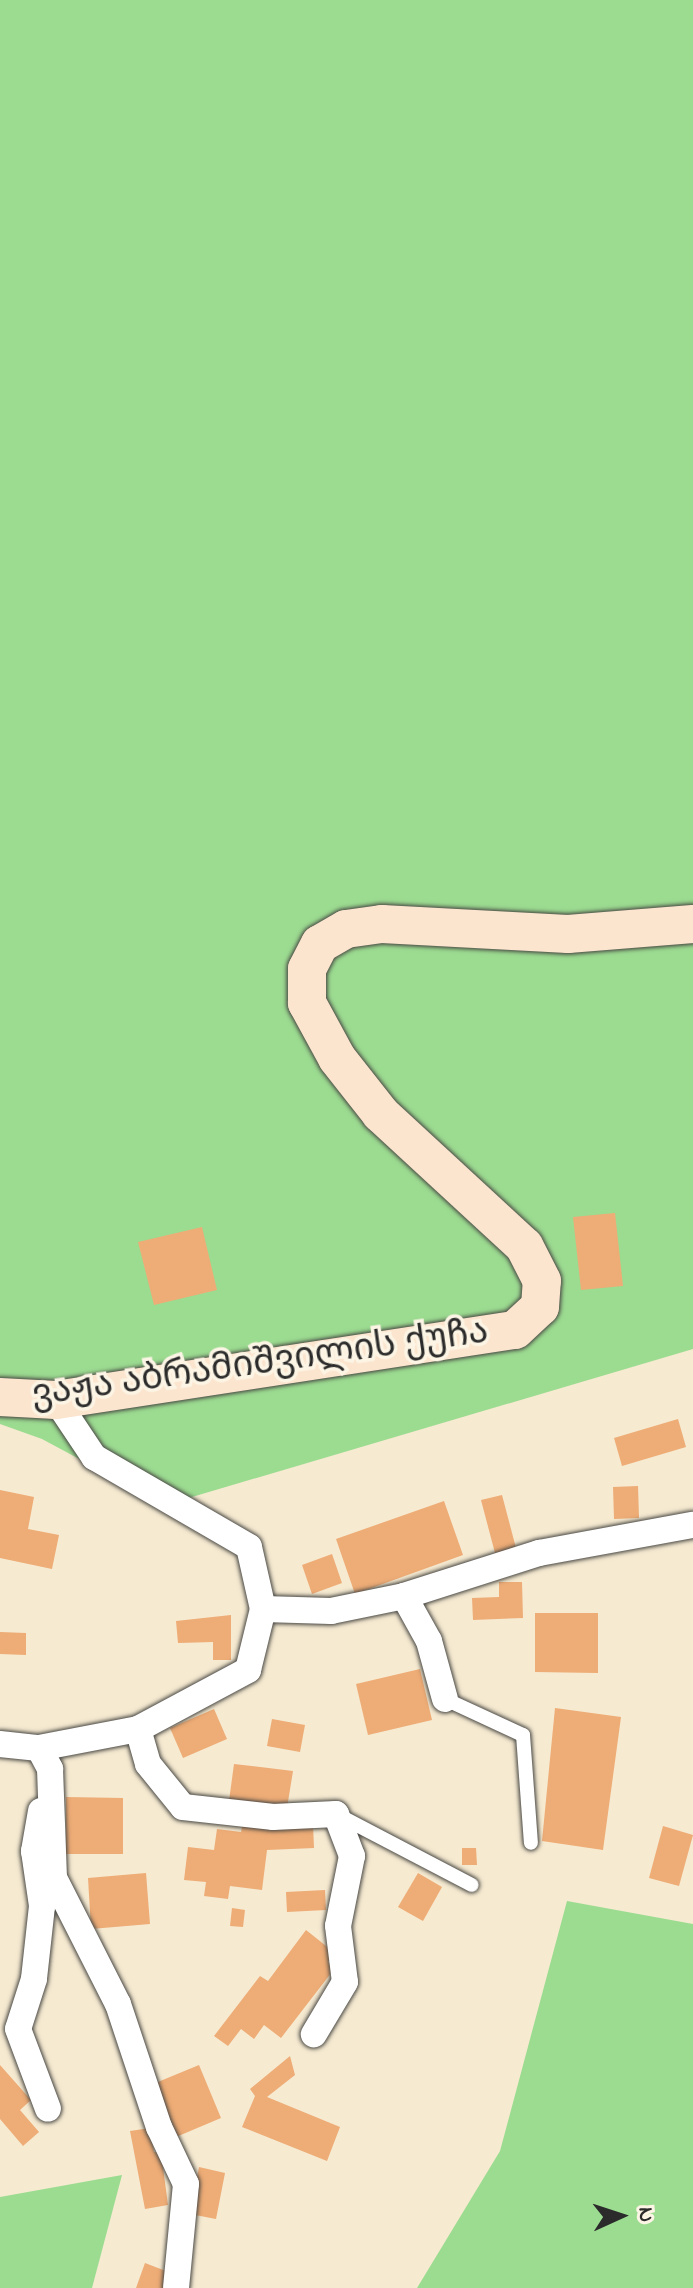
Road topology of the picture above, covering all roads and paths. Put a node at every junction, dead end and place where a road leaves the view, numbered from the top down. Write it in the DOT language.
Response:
graph roads {
  1 [pos="693,924"];
  2 [pos="0,1397"];
  3 [pos="56,1400"];
  4 [pos="692,1525"];
  5 [pos="404,1596"];
  6 [pos="263,1609"];
  7 [pos="445,1699"];
  8 [pos="138,1729"];
  9 [pos="0,1744"];
  10 [pos="44,1758"];
  11 [pos="336,1814"];
  12 [pos="531,1843"];
  13 [pos="472,1885"];
  14 [pos="314,2034"];
  15 [pos="48,2109"];
  16 [pos="176,2288"];
  1 -- 3 [label="street, ვაჟა აბრამიშვილის ქუჩა"];
  2 -- 3 [label="street, ვაჟა აბრამიშვილის ქუჩა"];
  3 -- 6 [label="street"];
  4 -- 5 [label="street"];
  5 -- 6 [label="street"];
  5 -- 7 [label="street"];
  6 -- 8 [label="street"];
  7 -- 12 [label="lane"];
  8 -- 10 [label="street"];
  8 -- 11 [label="street"];
  9 -- 10 [label="street"];
  10 -- 15 [label="street"];
  10 -- 16 [label="street"];
  11 -- 13 [label="lane"];
  11 -- 14 [label="street"];
}
